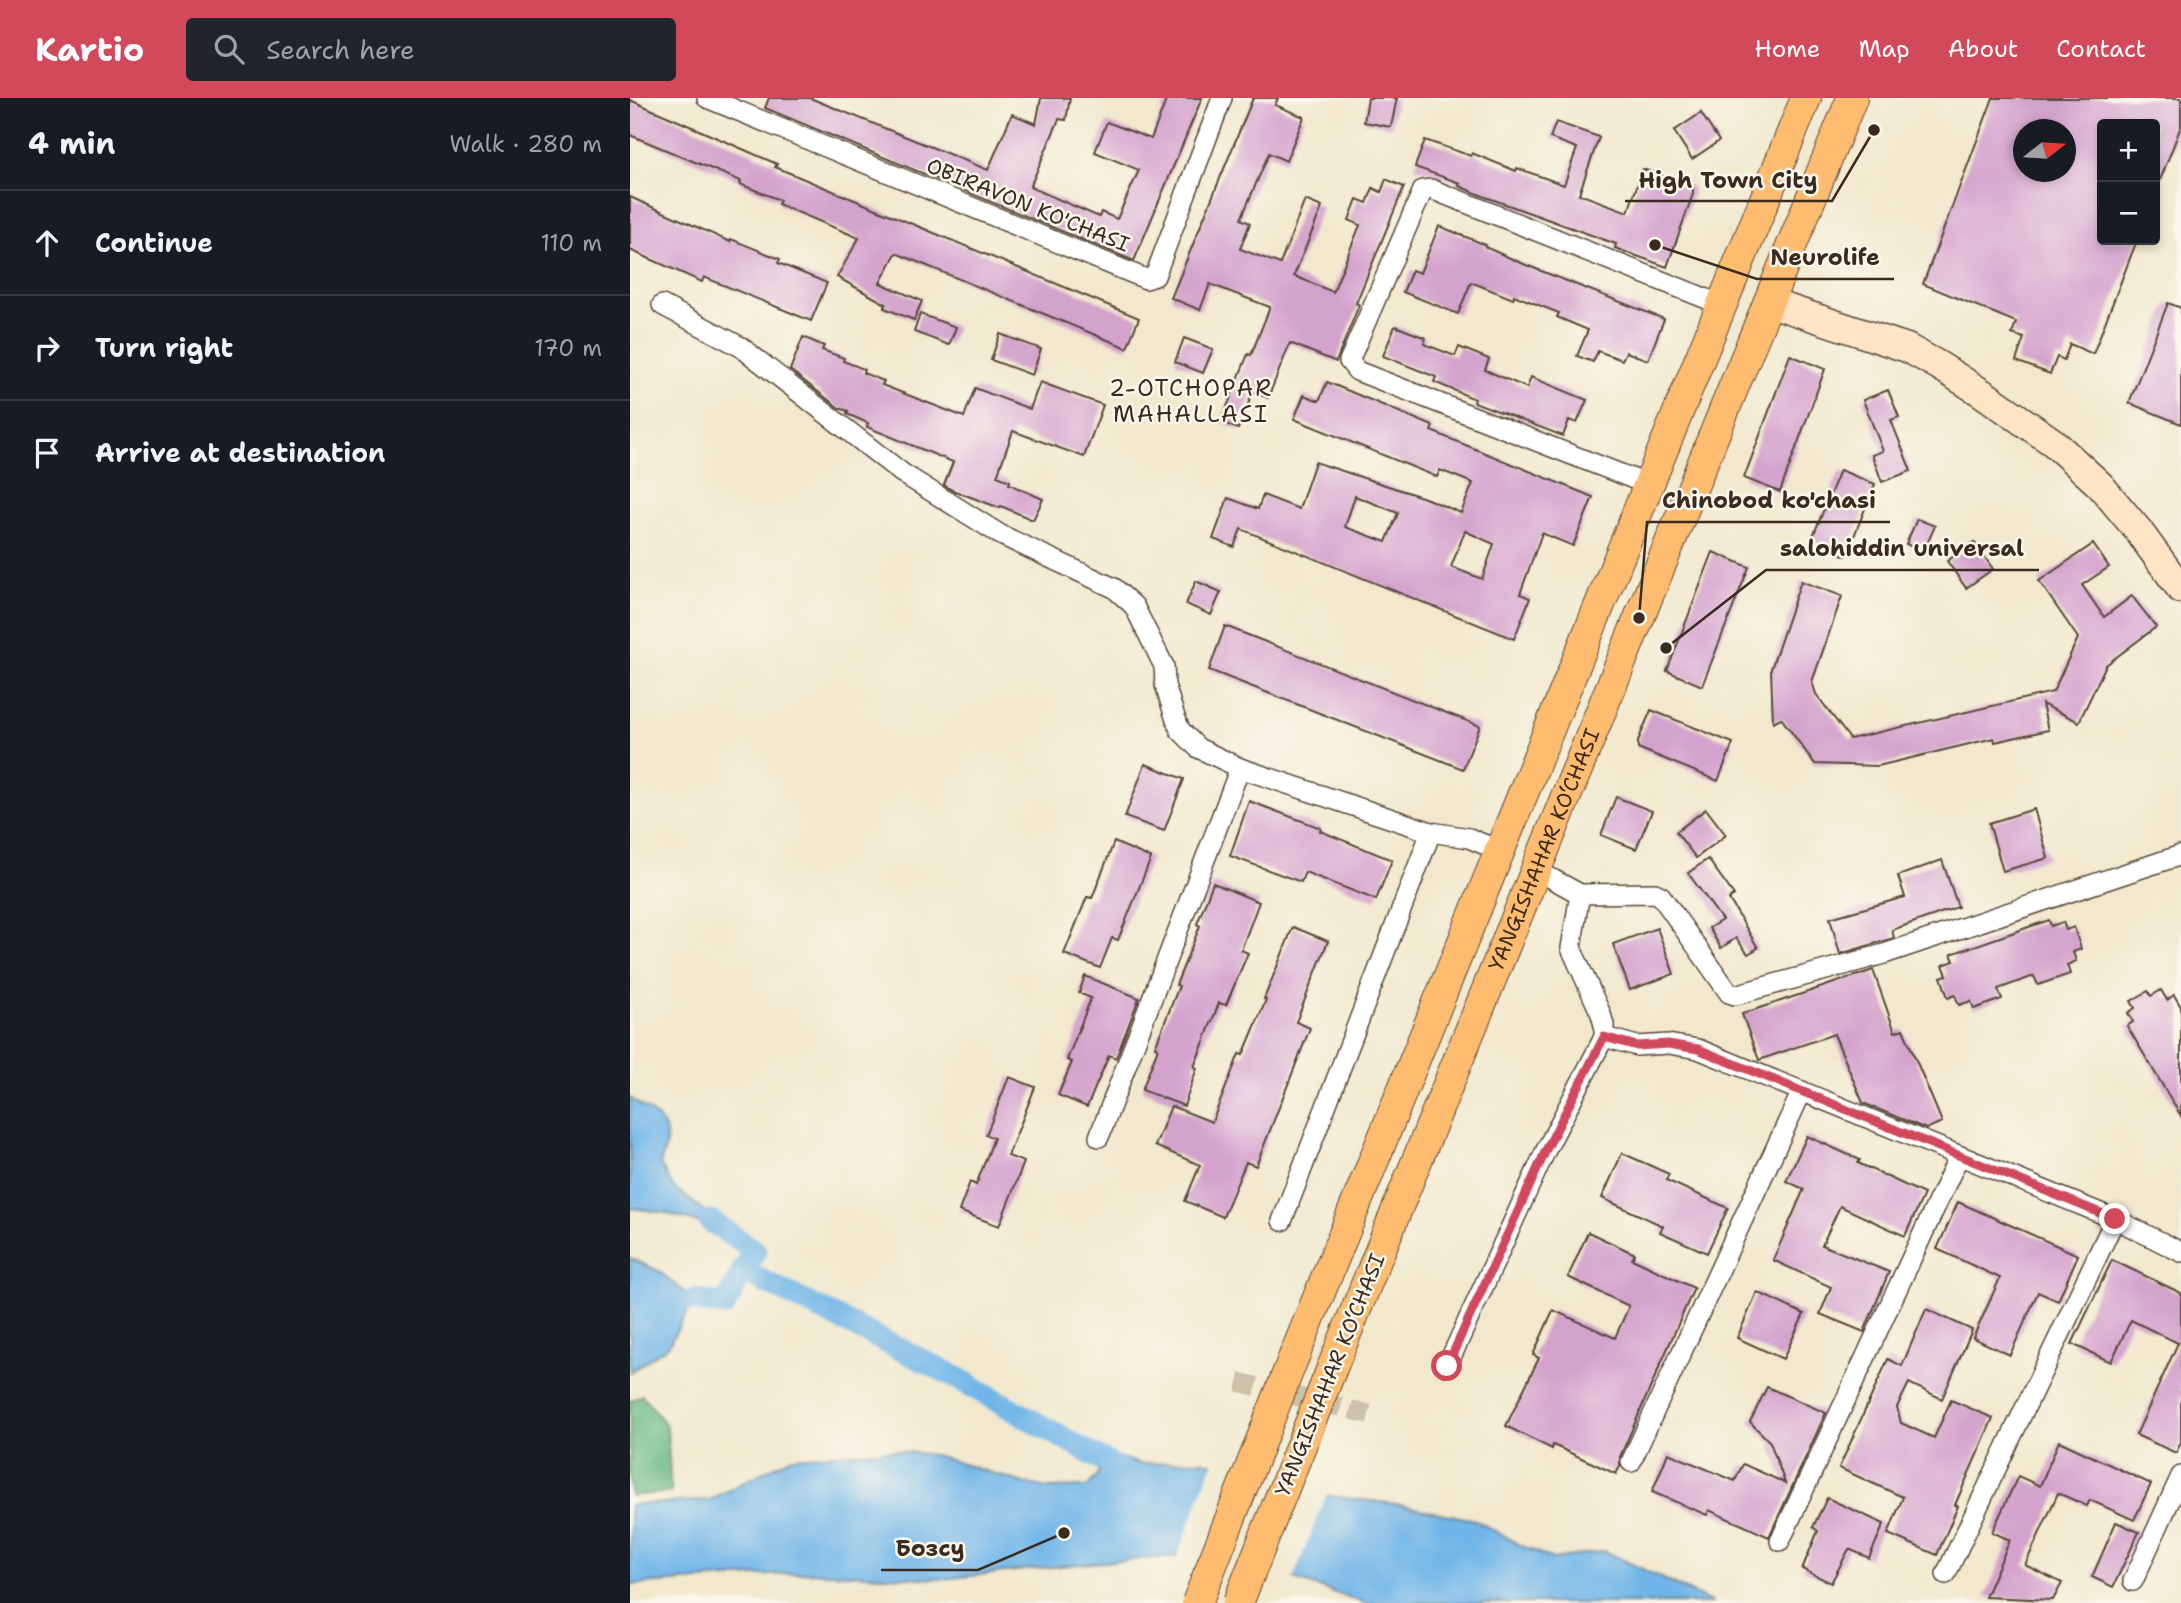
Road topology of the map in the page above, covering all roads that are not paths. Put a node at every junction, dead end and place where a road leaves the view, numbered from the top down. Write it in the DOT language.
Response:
graph roads {
  1 [pos="707,98"];
  2 [pos="1222,98"];
  3 [pos="1806,98"];
  4 [pos="1852,98"];
  5 [pos="1768,302"];
  6 [pos="662,305"];
  7 [pos="1722,305"];
  8 [pos="1687,392"];
  9 [pos="1726,407"];
  10 [pos="1649,485"];
  11 [pos="1609,584"];
  12 [pos="2181,589"];
  13 [pos="1647,599"];
  14 [pos="1240,768"];
  15 [pos="1431,832"];
  16 [pos="1500,851"];
  17 [pos="2181,855"];
  18 [pos="1536,870"];
  19 [pos="1580,894"];
  20 [pos="1604,1037"];
  21 [pos="1801,1091"];
  22 [pos="1099,1137"];
  23 [pos="1959,1156"];
  24 [pos="2115,1219"];
  25 [pos="1282,1221"];
  26 [pos="2181,1252"];
  27 [pos="1447,1366"];
  28 [pos="1631,1462"];
  29 [pos="2181,1476"];
  30 [pos="1780,1541"];
  31 [pos="1946,1574"];
  32 [pos="2133,1581"];
  33 [pos="1197,1603"];
  34 [pos="1238,1603"];
  1 -- 2 [label="street, OBIRAVON KO'CHASI"];
  3 -- 7 [label="main road, YANGISHAHAR KO‘CHASI"];
  4 -- 5 [label="main road, YANGISHAHAR KO‘CHASI"];
  5 -- 9 [label="main road, YANGISHAHAR KO‘CHASI"];
  5 -- 12 [label="street"];
  6 -- 14 [label="street"];
  7 -- 8 [label="main road, YANGISHAHAR KO‘CHASI"];
  7 -- 10 [label="street"];
  8 -- 9 [label="main road"];
  8 -- 10 [label="main road, YANGISHAHAR KO‘CHASI"];
  9 -- 13 [label="main road, YANGISHAHAR KO‘CHASI"];
  10 -- 11 [label="main road, YANGISHAHAR KO‘CHASI"];
  11 -- 13 [label="main road"];
  11 -- 16 [label="main road, YANGISHAHAR KO‘CHASI"];
  13 -- 18 [label="main road, YANGISHAHAR KO‘CHASI"];
  14 -- 15 [label="street"];
  14 -- 22 [label="street"];
  15 -- 16 [label="street"];
  15 -- 25 [label="street"];
  16 -- 33 [label="main road, YANGISHAHAR KO‘CHASI, bridge"];
  17 -- 19 [label="street"];
  18 -- 19 [label="street"];
  18 -- 34 [label="main road, YANGISHAHAR KO‘CHASI, bridge"];
  19 -- 20 [label="street"];
  20 -- 21 [label="street"];
  20 -- 27 [label="street"];
  21 -- 23 [label="street"];
  21 -- 28 [label="street"];
  23 -- 24 [label="street"];
  23 -- 30 [label="street"];
  24 -- 26 [label="street"];
  24 -- 31 [label="street"];
  29 -- 32 [label="street"];
}
